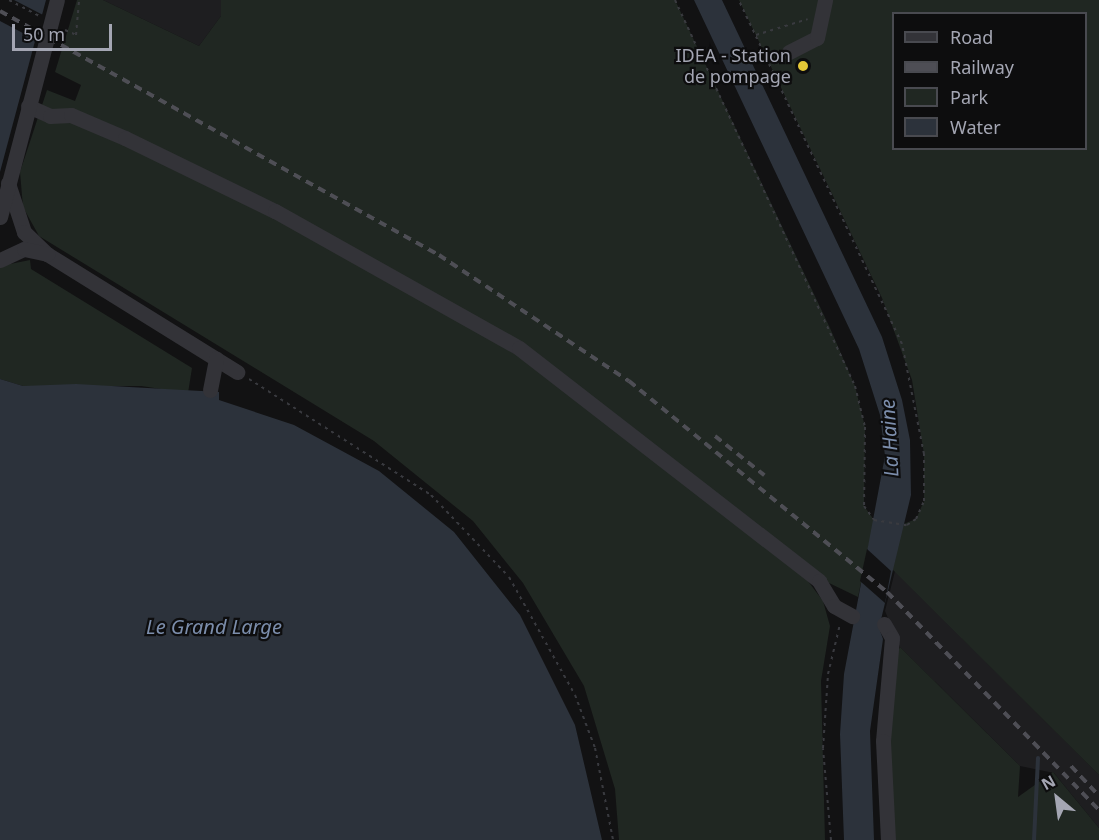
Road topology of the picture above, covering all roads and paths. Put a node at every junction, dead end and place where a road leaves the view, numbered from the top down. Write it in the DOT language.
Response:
graph roads {
  1 [pos="9,0"];
  2 [pos="57,0"];
  3 [pos="79,0"];
  4 [pos="675,0"];
  5 [pos="739,0"];
  6 [pos="823,7"];
  7 [pos="49,21"];
  8 [pos="59,27"];
  9 [pos="756,35"];
  10 [pos="789,52"];
  11 [pos="28,106"];
  12 [pos="8,183"];
  13 [pos="0,217"];
  14 [pos="47,254"];
  15 [pos="0,260"];
  16 [pos="216,359"];
  17 [pos="237,372"];
  18 [pos="210,390"];
  19 [pos="852,616"];
  20 [pos="884,624"];
  21 [pos="612,840"];
  22 [pos="831,840"];
  23 [pos="888,840"];
  1 -- 7 [label="path"];
  2 -- 11 [label="street"];
  3 -- 8 [label="path"];
  4 -- 9 [label="path"];
  5 -- 9 [label="path"];
  6 -- 9 [label="path"];
  6 -- 10 [label="street"];
  11 -- 12 [label="street"];
  11 -- 19 [label="street"];
  12 -- 13 [label="street"];
  12 -- 14 [label="street"];
  14 -- 15 [label="street"];
  14 -- 16 [label="street"];
  16 -- 17 [label="street"];
  16 -- 18 [label="street"];
  17 -- 21 [label="path"];
  19 -- 22 [label="path"];
  20 -- 23 [label="street"];
}
